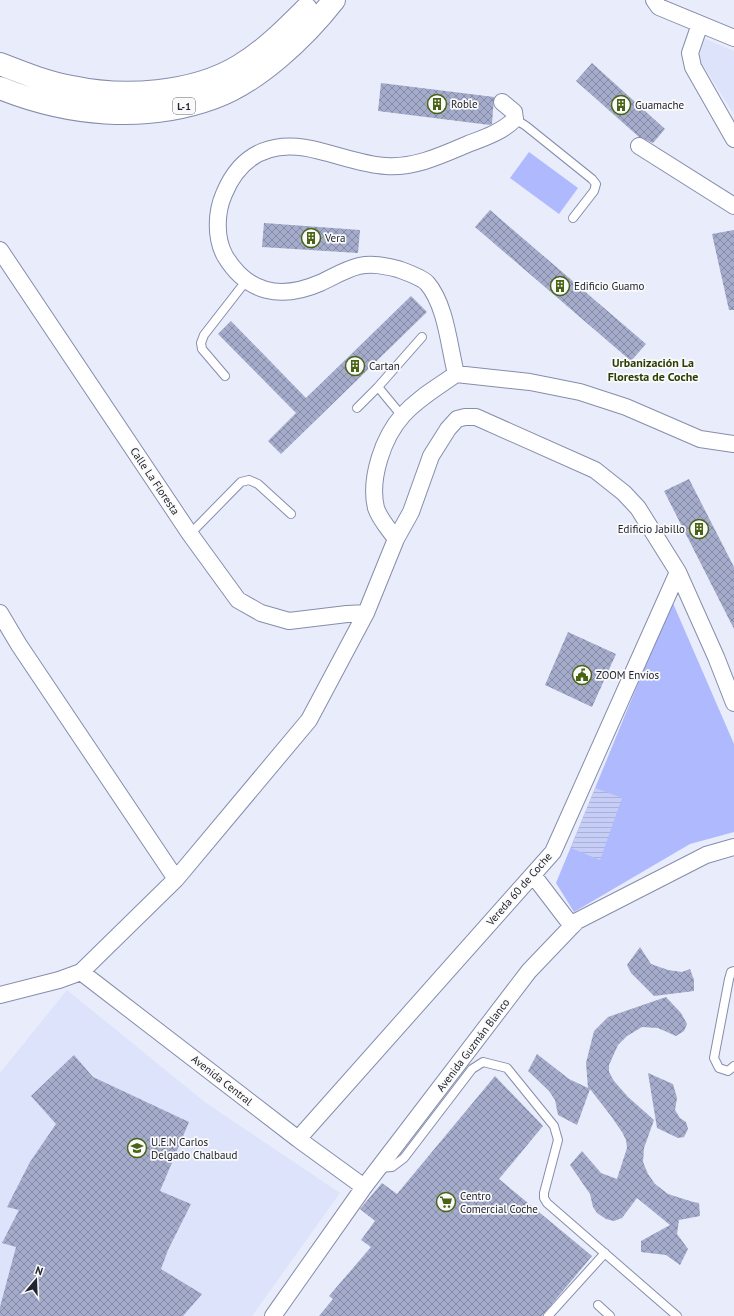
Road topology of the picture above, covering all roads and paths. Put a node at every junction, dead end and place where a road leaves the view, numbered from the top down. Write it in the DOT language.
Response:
graph roads {
  1 [pos="316,0"];
  2 [pos="334,0"];
  3 [pos="654,0"];
  4 [pos="700,24"];
  5 [pos="734,38"];
  6 [pos="0,64"];
  7 [pos="0,88"];
  8 [pos="502,102"];
  9 [pos="515,119"];
  10 [pos="734,139"];
  11 [pos="638,146"];
  12 [pos="734,206"];
  13 [pos="572,218"];
  14 [pos="0,250"];
  15 [pos="246,281"];
  16 [pos="422,337"];
  17 [pos="456,374"];
  18 [pos="225,376"];
  19 [pos="378,387"];
  20 [pos="357,408"];
  21 [pos="402,416"];
  22 [pos="734,444"];
  23 [pos="291,514"];
  24 [pos="190,534"];
  25 [pos="396,539"];
  26 [pos="678,572"];
  27 [pos="0,613"];
  28 [pos="366,613"];
  29 [pos="734,703"];
  30 [pos="734,847"];
  31 [pos="533,874"];
  32 [pos="176,879"];
  33 [pos="572,926"];
  34 [pos="734,971"];
  35 [pos="81,972"];
  36 [pos="0,995"];
  37 [pos="734,1066"];
  38 [pos="298,1139"];
  39 [pos="379,1168"];
  40 [pos="364,1187"];
  41 [pos="605,1253"];
  42 [pos="598,1305"];
  43 [pos="273,1316"];
  44 [pos="548,1316"];
  45 [pos="610,1316"];
  46 [pos="677,1316"];
  1 -- 6 [label="main road, L-1"];
  2 -- 7 [label="main road, L-1"];
  3 -- 4 [label="street"];
  4 -- 5 [label="street"];
  4 -- 10 [label="street"];
  8 -- 9 [label="street"];
  9 -- 13 [label="lane"];
  9 -- 15 [label="street"];
  11 -- 12 [label="street"];
  14 -- 24 [label="street, Calle La Floresta"];
  15 -- 17 [label="street"];
  15 -- 18 [label="lane"];
  16 -- 19 [label="lane"];
  17 -- 21 [label="street"];
  17 -- 22 [label="street"];
  19 -- 20 [label="lane"];
  19 -- 21 [label="lane"];
  21 -- 25 [label="street"];
  23 -- 24 [label="lane"];
  24 -- 28 [label="street, Calle La Floresta"];
  25 -- 26 [label="street"];
  25 -- 28 [label="street"];
  26 -- 29 [label="street"];
  26 -- 31 [label="street, Vereda 60 de Coche"];
  27 -- 32 [label="street"];
  28 -- 32 [label="street"];
  30 -- 33 [label="street, Avenida Guzmán Blanco"];
  31 -- 33 [label="street"];
  31 -- 38 [label="street, Vereda 60 de Coche"];
  32 -- 35 [label="street"];
  33 -- 39 [label="street, Avenida Guzmán Blanco"];
  34 -- 37 [label="lane"];
  35 -- 36 [label="street"];
  35 -- 38 [label="street, Avenida Central"];
  38 -- 40 [label="street, Avenida Central"];
  39 -- 40 [label="street, Avenida Guzmán Blanco"];
  39 -- 41 [label="lane"];
  40 -- 43 [label="street, Avenida Guzmán Blanco"];
  41 -- 44 [label="lane"];
  41 -- 46 [label="lane"];
  42 -- 45 [label="lane"];
}
